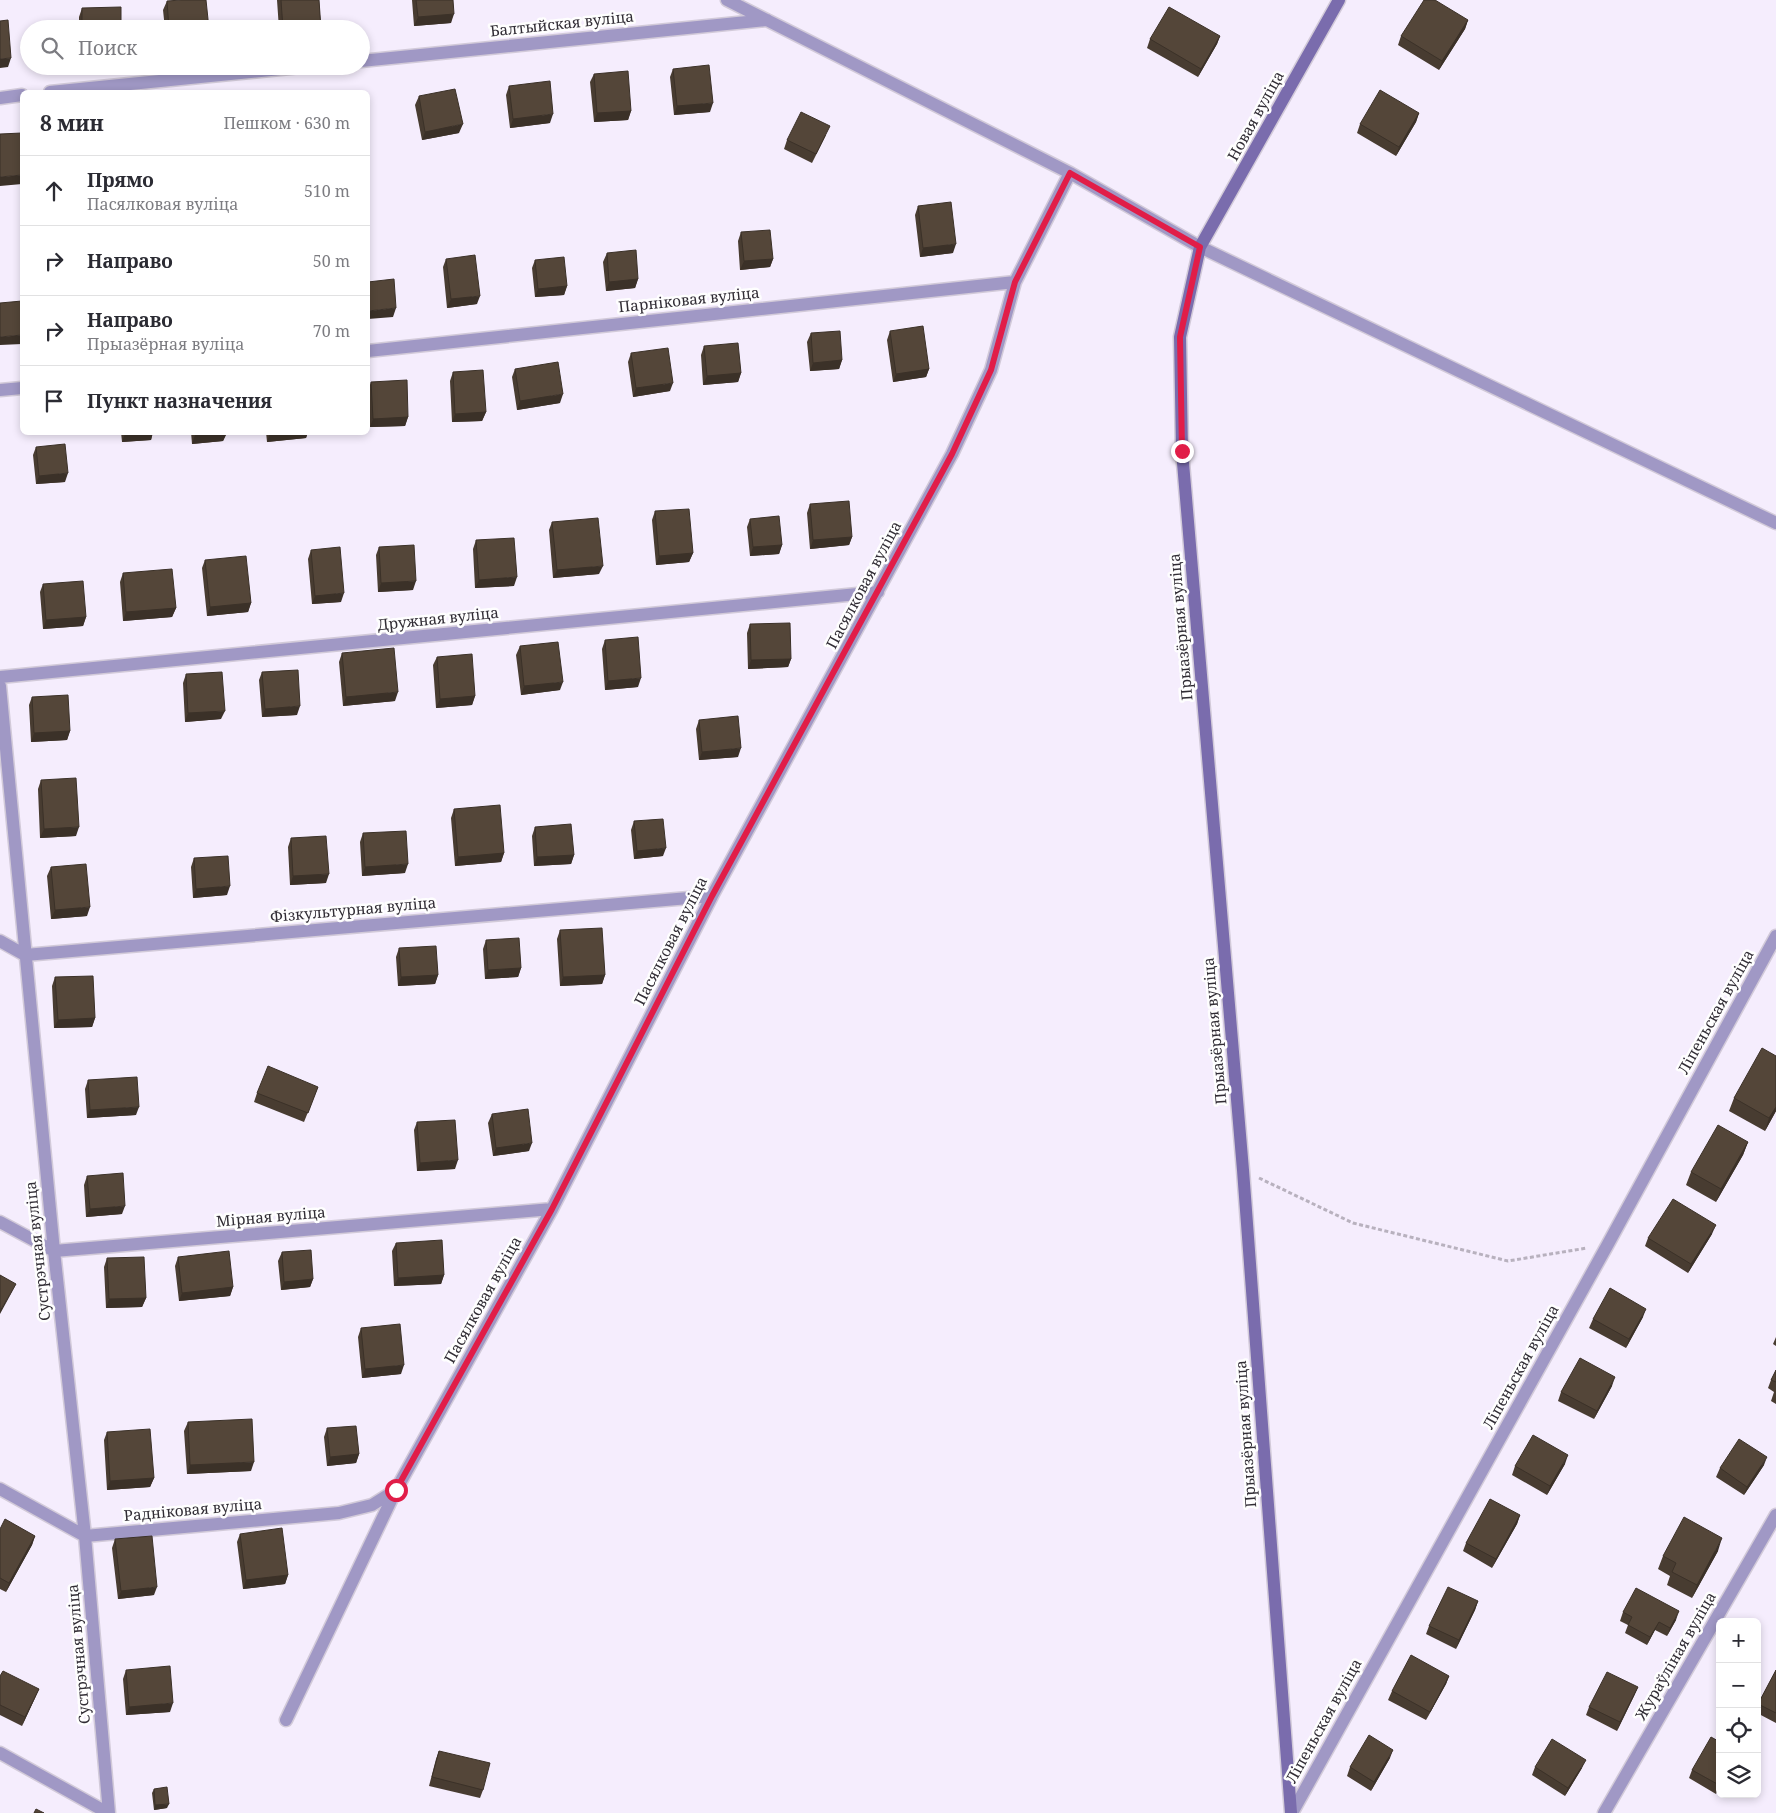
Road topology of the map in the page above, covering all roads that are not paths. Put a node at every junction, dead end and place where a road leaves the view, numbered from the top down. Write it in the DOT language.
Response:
graph roads {
  1 [pos="727,0"];
  2 [pos="1339,0"];
  3 [pos="767,20"];
  4 [pos="370,60"];
  5 [pos="220,75"];
  6 [pos="70,90"];
  7 [pos="20,95"];
  8 [pos="0,98"];
  9 [pos="1070,173"];
  10 [pos="1200,247"];
  11 [pos="1015,282"];
  12 [pos="370,351"];
  13 [pos="20,388"];
  14 [pos="0,390"];
  15 [pos="1776,523"];
  16 [pos="878,592"];
  17 [pos="0,677"];
  18 [pos="0,686"];
  19 [pos="712,896"];
  20 [pos="1776,936"];
  21 [pos="0,941"];
  22 [pos="26,955"];
  23 [pos="552,1209"];
  24 [pos="0,1222"];
  25 [pos="54,1251"];
  26 [pos="0,1489"];
  27 [pos="396,1490"];
  28 [pos="1776,1515"];
  29 [pos="85,1536"];
  30 [pos="286,1720"];
  31 [pos="0,1753"];
  32 [pos="109,1813"];
  33 [pos="1291,1813"];
  34 [pos="1604,1813"];
  1 -- 3 [label="street"];
  2 -- 10 [label="street, Новая вуліца"];
  3 -- 4 [label="street, Балтыйская вуліца"];
  3 -- 9 [label="street"];
  5 -- 6 [label="street"];
  7 -- 8 [label="street"];
  9 -- 10 [label="street"];
  9 -- 11 [label="street, Пасялковая вуліца"];
  10 -- 15 [label="street"];
  10 -- 33 [label="street, Прыазёрная вуліца"];
  11 -- 12 [label="street, Парніковая вуліца"];
  11 -- 16 [label="street, Пасялковая вуліца"];
  13 -- 14 [label="street"];
  16 -- 17 [label="street, Дружная вуліца"];
  16 -- 19 [label="street, Пасялковая вуліца"];
  18 -- 22 [label="street, Сустрэчная вуліца"];
  19 -- 22 [label="street, Фізкультурная вуліца"];
  19 -- 23 [label="street, Пасялковая вуліца"];
  20 -- 33 [label="street, Ліпеньская вуліца"];
  21 -- 22 [label="street"];
  22 -- 25 [label="street, Сустрэчная вуліца"];
  23 -- 25 [label="street, Мірная вуліца"];
  23 -- 27 [label="street, Пасялковая вуліца"];
  24 -- 25 [label="street"];
  25 -- 29 [label="street, Сустрэчная вуліца"];
  26 -- 29 [label="street"];
  27 -- 29 [label="street, Радніковая вуліца"];
  27 -- 30 [label="street, Пасялковая вуліца"];
  28 -- 34 [label="street, Жураўліная вуліца"];
  29 -- 32 [label="street, Сустрэчная вуліца"];
  31 -- 32 [label="street"];
}
